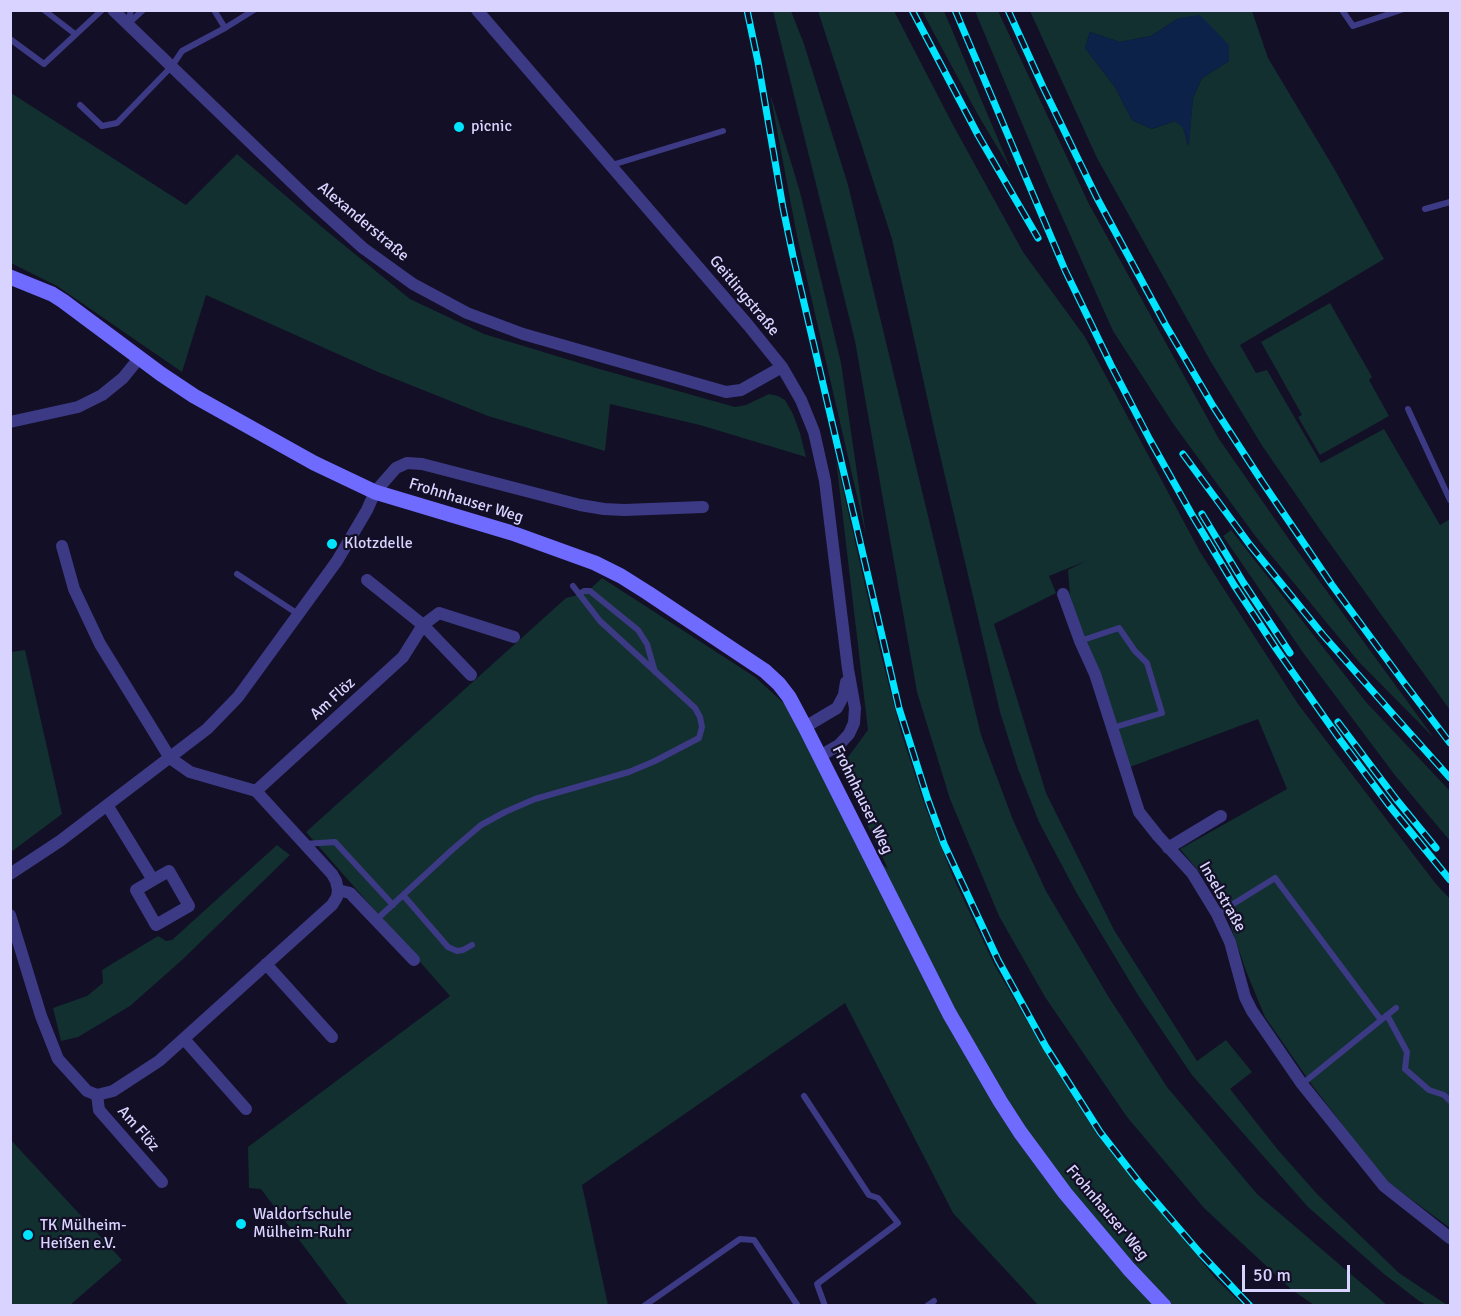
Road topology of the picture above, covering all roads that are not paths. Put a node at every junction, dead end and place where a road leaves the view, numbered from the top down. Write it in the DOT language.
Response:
graph roads {
  1 [pos="44,10"];
  2 [pos="102,10"];
  3 [pos="113,10"];
  4 [pos="131,10"];
  5 [pos="143,10"];
  6 [pos="214,10"];
  7 [pos="254,10"];
  8 [pos="477,10"];
  9 [pos="1342,10"];
  10 [pos="1401,10"];
  11 [pos="128,24"];
  12 [pos="225,28"];
  13 [pos="75,34"];
  14 [pos="10,39"];
  15 [pos="172,66"];
  16 [pos="80,105"];
  17 [pos="723,131"];
  18 [pos="611,166"];
  19 [pos="1450,202"];
  20 [pos="1425,209"];
  21 [pos="10,277"];
  22 [pos="140,357"];
  23 [pos="782,367"];
  24 [pos="1408,409"];
  25 [pos="10,422"];
  26 [pos="375,492"];
  27 [pos="1450,500"];
  28 [pos="703,507"];
  29 [pos="62,546"];
  30 [pos="237,574"];
  31 [pos="367,580"];
  32 [pos="573,586"];
  33 [pos="579,594"];
  34 [pos="1063,594"];
  35 [pos="298,614"];
  36 [pos="423,625"];
  37 [pos="514,637"];
  38 [pos="1080,641"];
  39 [pos="848,669"];
  40 [pos="655,672"];
  41 [pos="471,675"];
  42 [pos="806,727"];
  43 [pos="1112,728"];
  44 [pos="820,756"];
  45 [pos="170,758"];
  46 [pos="256,791"];
  47 [pos="108,805"];
  48 [pos="1221,816"];
  49 [pos="304,844"];
  50 [pos="1168,848"];
  51 [pos="10,874"];
  52 [pos="153,880"];
  53 [pos="338,890"];
  54 [pos="403,895"];
  55 [pos="393,905"];
  56 [pos="1217,914"];
  57 [pos="10,915"];
  58 [pos="376,920"];
  59 [pos="472,945"];
  60 [pos="414,960"];
  61 [pos="266,964"];
  62 [pos="1396,1008"];
  63 [pos="1387,1015"];
  64 [pos="1381,1020"];
  65 [pos="332,1037"];
  66 [pos="184,1039"];
  67 [pos="1302,1084"];
  68 [pos="97,1095"];
  69 [pos="804,1096"];
  70 [pos="1450,1101"];
  71 [pos="246,1108"];
  72 [pos="162,1182"];
  73 [pos="1450,1238"];
  74 [pos="934,1301"];
  75 [pos="644,1305"];
  76 [pos="798,1305"];
  77 [pos="825,1305"];
  78 [pos="927,1305"];
  79 [pos="1164,1305"];
  1 -- 13 [label="lane"];
  2 -- 13 [label="lane"];
  3 -- 11 [label="street, Alexanderstraße"];
  4 -- 11 [label="lane"];
  5 -- 11 [label="lane"];
  6 -- 12 [label="lane"];
  7 -- 12 [label="lane"];
  8 -- 18 [label="street, Geitlingstraße"];
  9 -- 10 [label="lane"];
  11 -- 15 [label="street, Alexanderstraße"];
  12 -- 15 [label="lane"];
  13 -- 14 [label="lane"];
  15 -- 16 [label="lane"];
  15 -- 23 [label="street, Alexanderstraße"];
  17 -- 18 [label="lane"];
  18 -- 23 [label="street, Geitlingstraße"];
  19 -- 20 [label="lane"];
  21 -- 22 [label="main road, Frohnhauser Weg"];
  22 -- 25 [label="street"];
  22 -- 26 [label="main road, Frohnhauser Weg"];
  23 -- 39 [label="street, Geitlingstraße"];
  24 -- 27 [label="lane"];
  26 -- 28 [label="street, Frohnhauser Weg"];
  26 -- 35 [label="street"];
  26 -- 42 [label="main road, Frohnhauser Weg"];
  29 -- 45 [label="street"];
  30 -- 35 [label="lane"];
  31 -- 36 [label="street"];
  32 -- 33 [label="lane"];
  33 -- 40 [label="lane"];
  33 -- 40 [label="lane"];
  34 -- 38 [label="street, Inselstraße"];
  35 -- 45 [label="street"];
  36 -- 37 [label="street"];
  36 -- 41 [label="street"];
  36 -- 46 [label="street, Am Flöz"];
  38 -- 43 [label="street, Inselstraße"];
  38 -- 43 [label="lane"];
  39 -- 42 [label="street, Geitlingstraße"];
  39 -- 44 [label="street, Geitlingstraße"];
  40 -- 54 [label="lane"];
  42 -- 44 [label="main road, Frohnhauser Weg"];
  43 -- 50 [label="street, Inselstraße"];
  44 -- 79 [label="main road, Frohnhauser Weg"];
  45 -- 46 [label="street"];
  45 -- 47 [label="street"];
  46 -- 49 [label="street"];
  47 -- 51 [label="street"];
  47 -- 52 [label="street"];
  48 -- 50 [label="street"];
  49 -- 53 [label="street"];
  49 -- 55 [label="lane"];
  50 -- 56 [label="street, Inselstraße"];
  52 -- 52 [label="street"];
  53 -- 58 [label="street"];
  53 -- 61 [label="street, Am Flöz"];
  54 -- 55 [label="lane"];
  54 -- 59 [label="lane"];
  55 -- 58 [label="lane"];
  56 -- 64 [label="lane"];
  56 -- 67 [label="street, Inselstraße"];
  57 -- 68 [label="street, Am Flöz"];
  58 -- 60 [label="street"];
  61 -- 65 [label="street"];
  61 -- 66 [label="street, Am Flöz"];
  62 -- 63 [label="lane"];
  63 -- 64 [label="lane"];
  63 -- 70 [label="lane"];
  64 -- 67 [label="lane"];
  66 -- 68 [label="street, Am Flöz"];
  66 -- 71 [label="street"];
  67 -- 73 [label="street, Inselstraße"];
  68 -- 72 [label="street, Am Flöz"];
  69 -- 77 [label="lane"];
  74 -- 78 [label="lane"];
  75 -- 76 [label="lane"];
}
